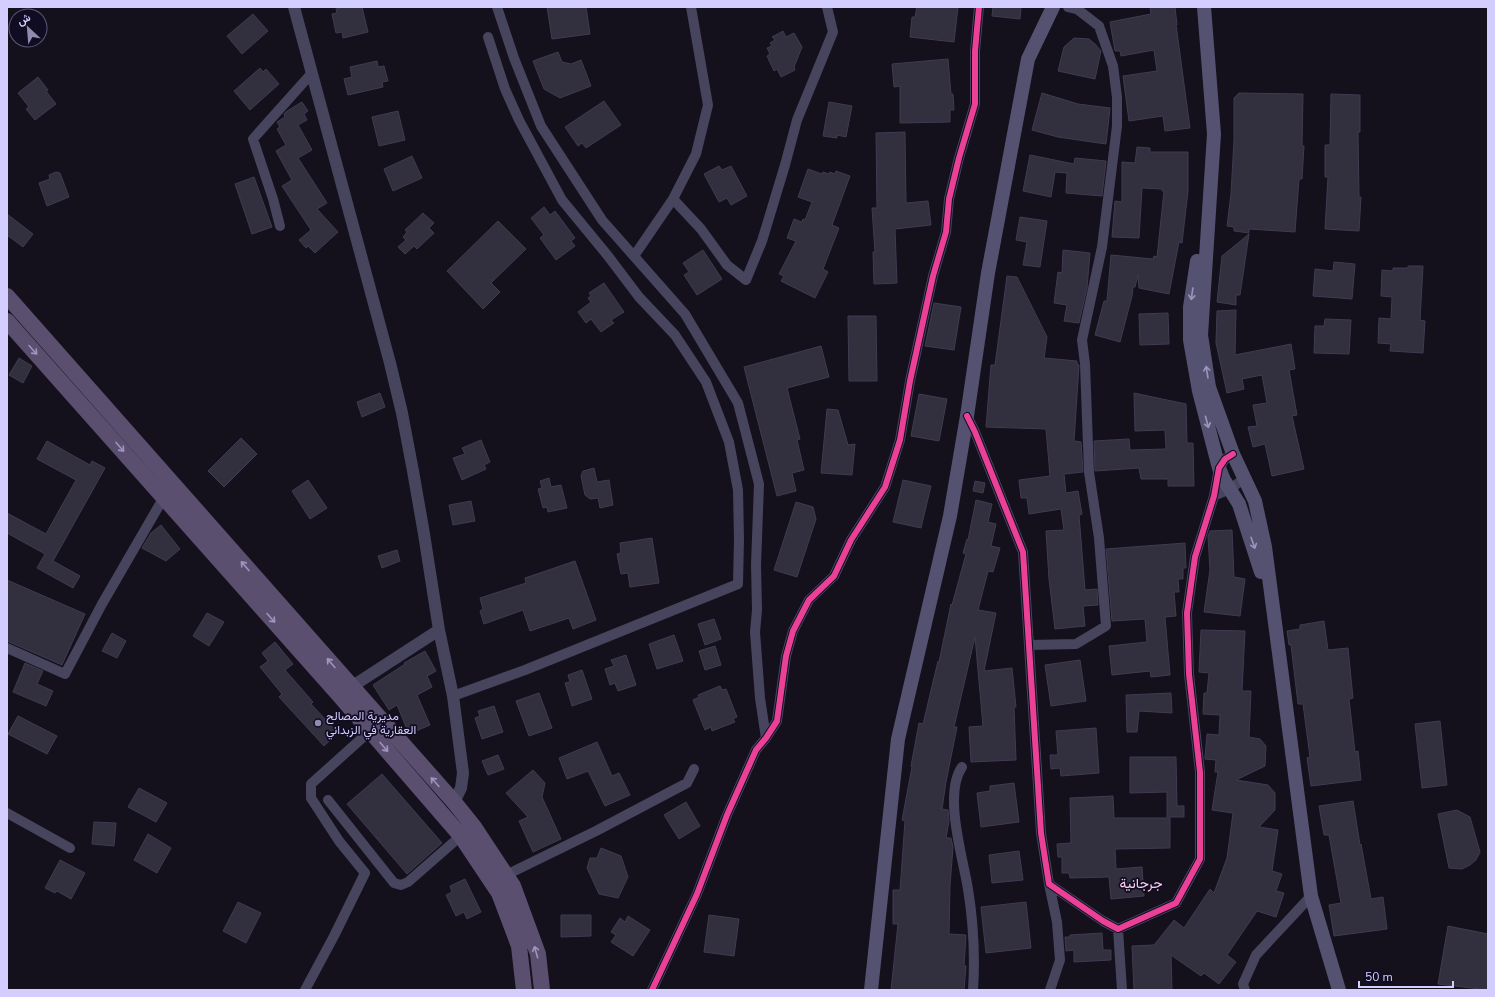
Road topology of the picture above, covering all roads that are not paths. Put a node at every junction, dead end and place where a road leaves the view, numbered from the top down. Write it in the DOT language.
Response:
graph roads {
  1 [pos="294,7"];
  2 [pos="497,7"];
  3 [pos="691,7"];
  4 [pos="827,7"];
  5 [pos="979,7"];
  6 [pos="1053,7"];
  7 [pos="1068,7"];
  8 [pos="1204,7"];
  9 [pos="488,37"];
  10 [pos="311,74"];
  11 [pos="672,199"];
  12 [pos="1209,200"];
  13 [pos="280,226"];
  14 [pos="634,256"];
  15 [pos="7,296"];
  16 [pos="7,321"];
  17 [pos="967,416"];
  18 [pos="1233,454"];
  19 [pos="1219,468"];
  20 [pos="1245,478"];
  21 [pos="1230,489"];
  22 [pos="1214,496"];
  23 [pos="164,497"];
  24 [pos="1276,624"];
  25 [pos="439,630"];
  26 [pos="1029,645"];
  27 [pos="7,648"];
  28 [pos="346,691"];
  29 [pos="453,696"];
  30 [pos="370,731"];
  31 [pos="766,738"];
  32 [pos="962,767"];
  33 [pos="694,770"];
  34 [pos="328,800"];
  35 [pos="454,802"];
  36 [pos="7,813"];
  37 [pos="474,827"];
  38 [pos="461,836"];
  39 [pos="70,848"];
  40 [pos="506,875"];
  41 [pos="1050,884"];
  42 [pos="1311,896"];
  43 [pos="1118,929"];
  44 [pos="305,990"];
  45 [pos="524,990"];
  46 [pos="542,990"];
  47 [pos="652,990"];
  48 [pos="870,990"];
  49 [pos="973,990"];
  50 [pos="1050,990"];
  51 [pos="1122,990"];
  52 [pos="1245,990"];
  53 [pos="1339,990"];
  1 -- 10 [label="street"];
  2 -- 14 [label="street"];
  3 -- 11 [label="street"];
  4 -- 11 [label="street"];
  5 -- 31 [label="street"];
  6 -- 17 [label="main road"];
  7 -- 26 [label="street"];
  8 -- 12 [label="main road"];
  9 -- 29 [label="street"];
  10 -- 13 [label="street"];
  10 -- 25 [label="street"];
  11 -- 14 [label="street"];
  18 -- 12 [label="main road, one-way"];
  12 -- 19 [label="main road, one-way"];
  14 -- 31 [label="street"];
  28 -- 15 [label="main road, one-way"];
  16 -- 23 [label="main road, one-way"];
  17 -- 26 [label="street"];
  17 -- 48 [label="main road"];
  18 -- 19 [label="street"];
  18 -- 20 [label="main road"];
  19 -- 21 [label="main road"];
  19 -- 22 [label="street"];
  20 -- 21 [label="street"];
  20 -- 24 [label="main road"];
  21 -- 22 [label="street"];
  21 -- 24 [label="main road, one-way"];
  22 -- 43 [label="street"];
  23 -- 27 [label="street"];
  23 -- 28 [label="main road, one-way"];
  24 -- 42 [label="main road"];
  25 -- 28 [label="street"];
  25 -- 29 [label="street"];
  26 -- 41 [label="street"];
  28 -- 30 [label="main road"];
  35 -- 28 [label="main road, one-way"];
  29 -- 35 [label="street"];
  30 -- 38 [label="main road, one-way"];
  30 -- 44 [label="street"];
  31 -- 47 [label="street"];
  32 -- 49 [label="street"];
  33 -- 40 [label="street"];
  34 -- 38 [label="street"];
  35 -- 37 [label="main road"];
  36 -- 39 [label="street"];
  37 -- 38 [label="street"];
  37 -- 40 [label="main road"];
  38 -- 45 [label="main road"];
  46 -- 40 [label="main road, one-way"];
  41 -- 43 [label="street"];
  41 -- 50 [label="street"];
  42 -- 52 [label="street"];
  42 -- 53 [label="main road"];
  43 -- 51 [label="street"];
}
